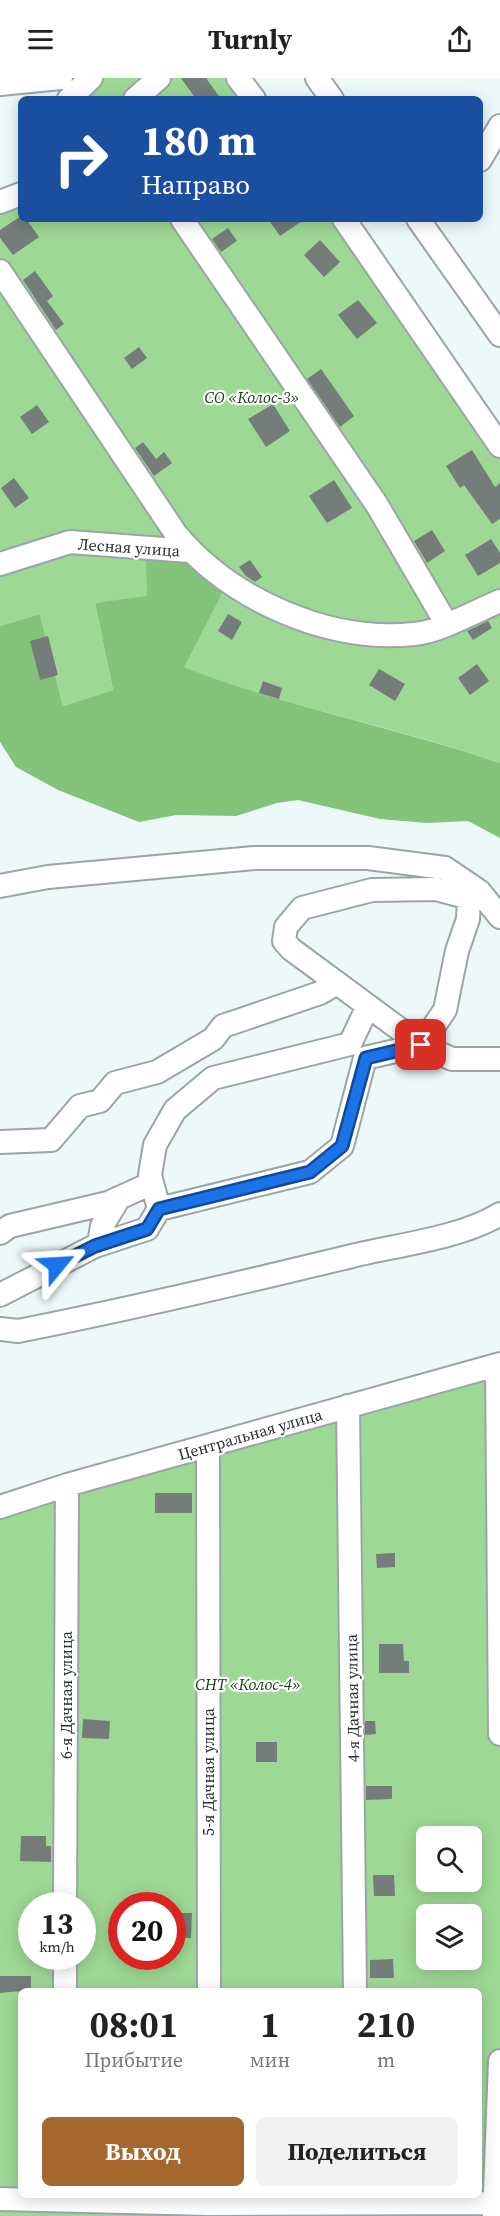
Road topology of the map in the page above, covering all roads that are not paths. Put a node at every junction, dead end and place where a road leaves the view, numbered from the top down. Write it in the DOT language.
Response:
graph roads {
  1 [pos="62,78"];
  2 [pos="91,78"];
  3 [pos="159,78"];
  4 [pos="238,78"];
  5 [pos="317,78"];
  6 [pos="0,84"];
  7 [pos="66,96"];
  8 [pos="70,96"];
  9 [pos="138,96"];
  10 [pos="252,96"];
  11 [pos="330,96"];
  12 [pos="500,126"];
  13 [pos="483,155"];
  14 [pos="184,222"];
  15 [pos="346,222"];
  16 [pos="427,223"];
  17 [pos="0,271"];
  18 [pos="500,335"];
  19 [pos="500,446"];
  20 [pos="190,551"];
  21 [pos="0,564"];
  22 [pos="500,601"];
  23 [pos="446,623"];
  24 [pos="0,886"];
  25 [pos="474,894"];
  26 [pos="500,917"];
  27 [pos="338,983"];
  28 [pos="368,1006"];
  29 [pos="421,1045"];
  30 [pos="500,1059"];
  31 [pos="0,1142"];
  32 [pos="152,1183"];
  33 [pos="119,1198"];
  34 [pos="159,1209"];
  35 [pos="500,1214"];
  36 [pos="0,1233"];
  37 [pos="99,1244"];
  38 [pos="0,1295"];
  39 [pos="0,1329"];
  40 [pos="498,1364"];
  41 [pos="348,1406"];
  42 [pos="208,1446"];
  43 [pos="67,1485"];
  44 [pos="0,1507"];
  45 [pos="500,1734"];
  46 [pos="65,1892"];
  47 [pos="65,1970"];
  48 [pos="65,1988"];
  49 [pos="208,1988"];
  50 [pos="355,1988"];
  51 [pos="500,2061"];
  52 [pos="0,2199"];
  53 [pos="64,2203"];
  54 [pos="346,2204"];
  55 [pos="209,2205"];
  56 [pos="496,2207"];
  1 -- 6 [label="street"];
  1 -- 7 [label="street"];
  2 -- 8 [label="street"];
  3 -- 9 [label="street"];
  4 -- 10 [label="street"];
  5 -- 11 [label="street"];
  12 -- 13 [label="street"];
  14 -- 23 [label="street"];
  15 -- 19 [label="street"];
  16 -- 18 [label="street"];
  17 -- 20 [label="street"];
  20 -- 21 [label="street, Лесная улица"];
  20 -- 23 [label="street"];
  22 -- 23 [label="street"];
  24 -- 25 [label="street"];
  25 -- 26 [label="street"];
  25 -- 27 [label="street"];
  25 -- 29 [label="street"];
  27 -- 28 [label="street"];
  27 -- 31 [label="street"];
  28 -- 29 [label="street"];
  28 -- 32 [label="street"];
  29 -- 30 [label="street"];
  29 -- 34 [label="street"];
  32 -- 33 [label="street"];
  32 -- 34 [label="street"];
  33 -- 36 [label="street"];
  33 -- 37 [label="street"];
  34 -- 37 [label="street"];
  35 -- 39 [label="street"];
  37 -- 38 [label="street"];
  40 -- 41 [label="street, Центральная улица"];
  40 -- 45 [label="street"];
  41 -- 42 [label="street, Центральная улица"];
  41 -- 50 [label="street, 4-я Дачная улица"];
  42 -- 43 [label="street, Центральная улица"];
  42 -- 49 [label="street, 5-я Дачная улица"];
  43 -- 44 [label="street, Центральная улица"];
  43 -- 46 [label="street, 6-я Дачная улица"];
  47 -- 48 [label="street"];
  51 -- 56 [label="street"];
  52 -- 53 [label="street"];
  53 -- 55 [label="street"];
  54 -- 55 [label="street"];
  54 -- 56 [label="street"];
}
